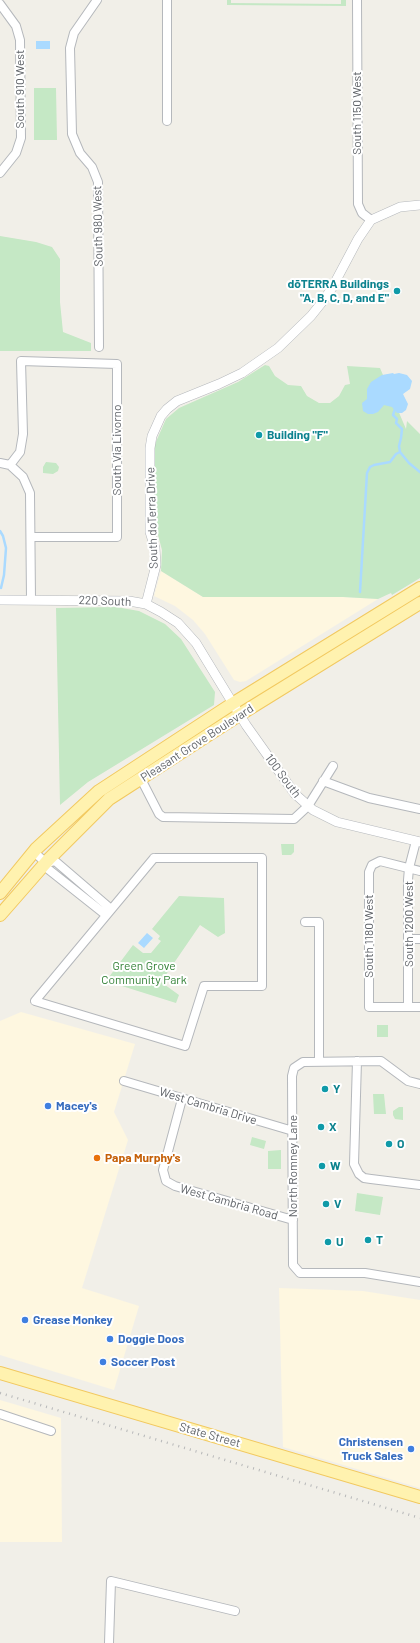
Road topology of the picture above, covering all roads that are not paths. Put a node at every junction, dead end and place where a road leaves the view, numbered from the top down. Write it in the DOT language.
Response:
graph roads {
  1 [pos="97,0"];
  2 [pos="167,0"];
  3 [pos="357,0"];
  4 [pos="0,4"];
  5 [pos="167,120"];
  6 [pos="0,173"];
  7 [pos="419,205"];
  8 [pos="371,220"];
  9 [pos="99,347"];
  10 [pos="0,463"];
  11 [pos="10,465"];
  12 [pos="32,537"];
  13 [pos="420,588"];
  14 [pos="0,600"];
  15 [pos="31,600"];
  16 [pos="420,602"];
  17 [pos="146,604"];
  18 [pos="236,710"];
  19 [pos="333,766"];
  20 [pos="141,779"];
  21 [pos="323,781"];
  22 [pos="308,806"];
  23 [pos="420,809"];
  24 [pos="418,841"];
  25 [pos="34,852"];
  26 [pos="46,863"];
  27 [pos="410,868"];
  28 [pos="420,871"];
  29 [pos="67,872"];
  30 [pos="60,879"];
  31 [pos="0,893"];
  32 [pos="108,912"];
  33 [pos="0,915"];
  34 [pos="305,922"];
  35 [pos="408,939"];
  36 [pos="420,939"];
  37 [pos="408,1007"];
  38 [pos="420,1007"];
  39 [pos="319,1061"];
  40 [pos="357,1061"];
  41 [pos="124,1081"];
  42 [pos="420,1084"];
  43 [pos="182,1099"];
  44 [pos="293,1131"];
  45 [pos="420,1185"];
  46 [pos="293,1220"];
  47 [pos="420,1282"];
  48 [pos="0,1373"];
  49 [pos="0,1414"];
  50 [pos="51,1431"];
  51 [pos="420,1497"];
  52 [pos="234,1611"];
  53 [pos="109,1643"];
  1 -- 9 [label="street, South 980 West"];
  2 -- 5 [label="street"];
  3 -- 8 [label="street, South 1150 West"];
  4 -- 6 [label="street, South 910 West"];
  7 -- 8 [label="street"];
  8 -- 17 [label="street, South doTerra Drive"];
  10 -- 11 [label="street"];
  11 -- 12 [label="street"];
  11 -- 12 [label="street, South Via Livorno"];
  12 -- 15 [label="street"];
  13 -- 18 [label="main road, Pleasant Grove Boulevard"];
  14 -- 15 [label="street, 220 South"];
  15 -- 17 [label="street, 220 South"];
  16 -- 18 [label="main road, Pleasant Grove Boulevard"];
  17 -- 18 [label="street, 220 South"];
  18 -- 20 [label="main road, Pleasant Grove Boulevard"];
  18 -- 22 [label="street, 100 South"];
  18 -- 25 [label="main road, Pleasant Grove Boulevard"];
  19 -- 21 [label="street"];
  20 -- 22 [label="street"];
  20 -- 26 [label="main road, Pleasant Grove Boulevard"];
  21 -- 22 [label="street"];
  21 -- 23 [label="street"];
  22 -- 24 [label="street, 100 South"];
  24 -- 27 [label="street, South 1200 West"];
  25 -- 26 [label="street"];
  25 -- 31 [label="main road, Pleasant Grove Boulevard"];
  26 -- 29 [label="street"];
  26 -- 30 [label="street"];
  26 -- 33 [label="main road, Pleasant Grove Boulevard"];
  27 -- 28 [label="street"];
  27 -- 35 [label="street, South 1200 West"];
  27 -- 37 [label="street, South 1180 West"];
  29 -- 30 [label="street"];
  29 -- 32 [label="street"];
  30 -- 32 [label="street"];
  32 -- 32 [label="street"];
  34 -- 39 [label="street"];
  35 -- 36 [label="street"];
  35 -- 37 [label="street, South 1200 West"];
  37 -- 38 [label="street"];
  39 -- 40 [label="street"];
  39 -- 44 [label="street, North Romney Lane"];
  40 -- 42 [label="street"];
  40 -- 45 [label="street"];
  41 -- 43 [label="street, West Cambria Drive"];
  43 -- 44 [label="street, West Cambria Drive"];
  43 -- 46 [label="street, West Cambria Road"];
  44 -- 46 [label="street, North Romney Lane"];
  46 -- 47 [label="street, North Romney Lane"];
  48 -- 51 [label="main road, State Street"];
  49 -- 50 [label="street"];
  52 -- 53 [label="street"];
}
